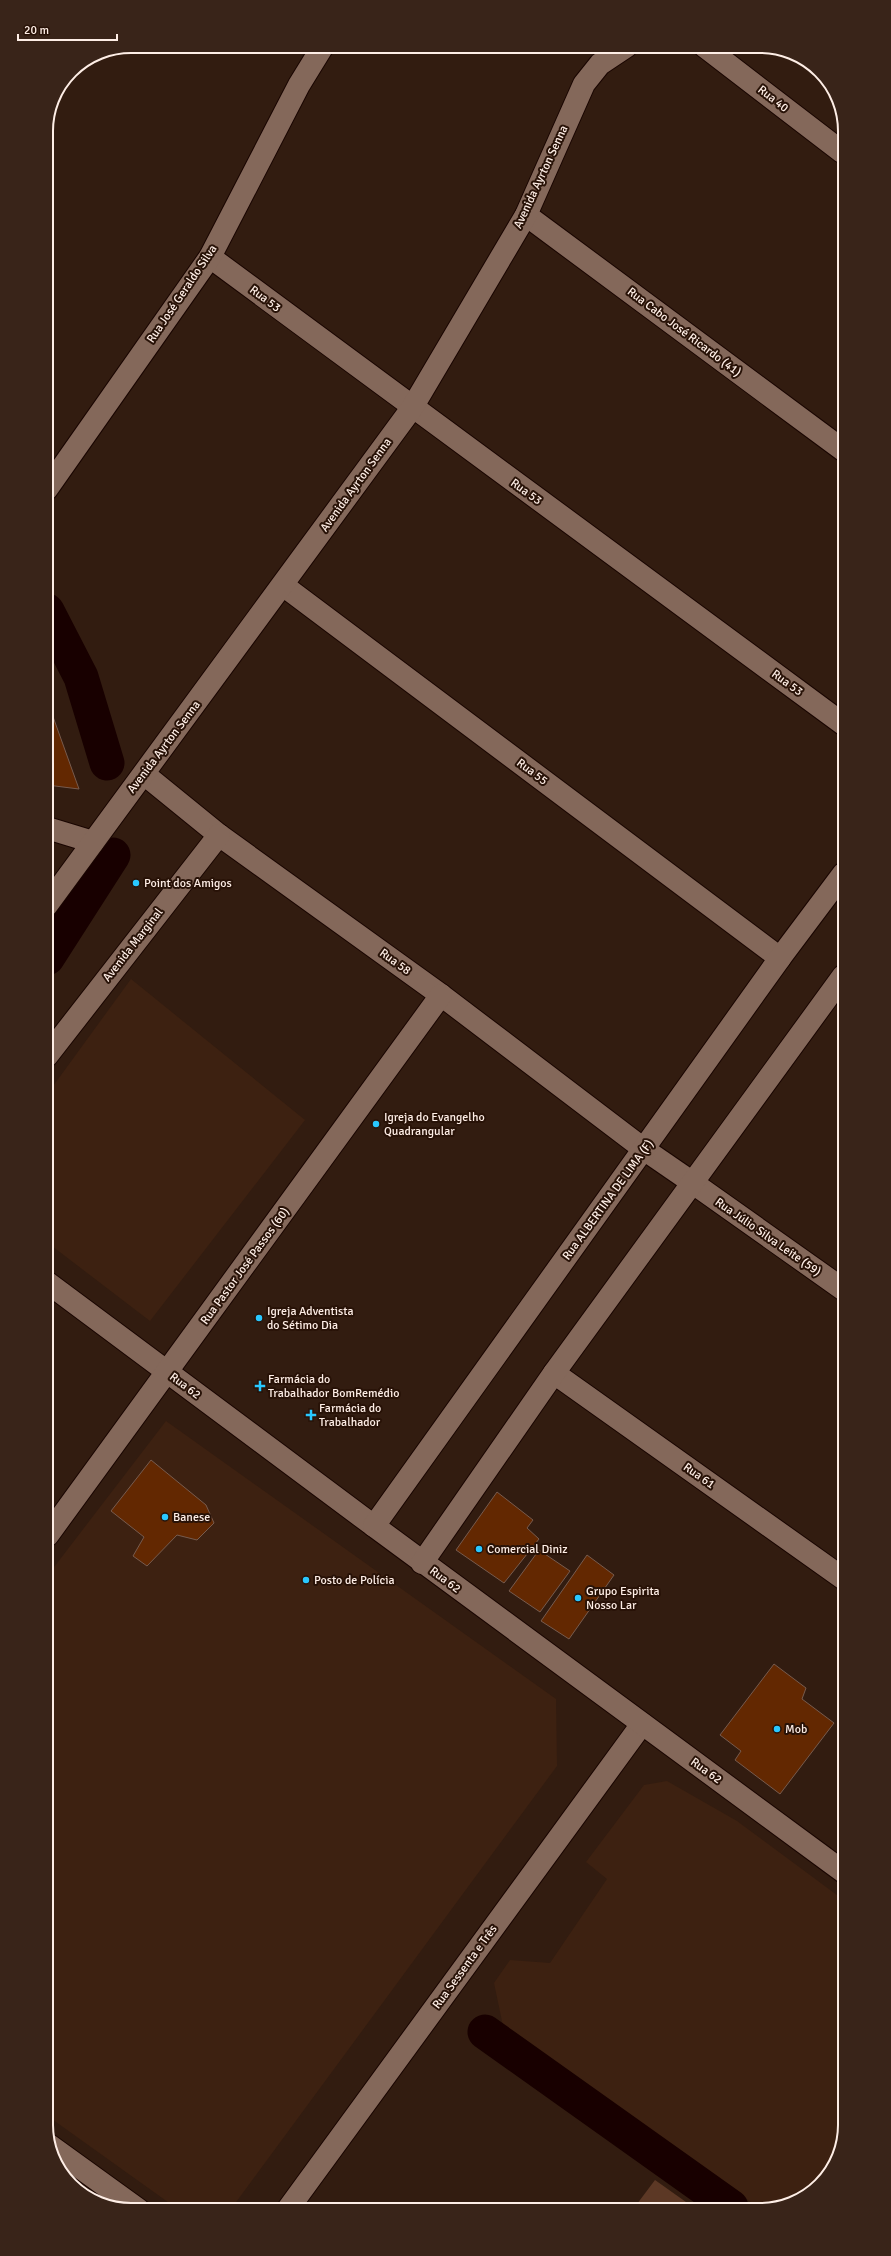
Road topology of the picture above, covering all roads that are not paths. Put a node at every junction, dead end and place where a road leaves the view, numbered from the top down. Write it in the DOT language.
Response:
graph roads {
  1 [pos="319,53"];
  2 [pos="616,53"];
  3 [pos="713,53"];
  4 [pos="838,149"];
  5 [pos="526,214"];
  6 [pos="210,257"];
  7 [pos="412,408"];
  8 [pos="838,447"];
  9 [pos="53,480"];
  10 [pos="284,586"];
  11 [pos="838,720"];
  12 [pos="144,774"];
  13 [pos="53,830"];
  14 [pos="219,834"];
  15 [pos="93,842"];
  16 [pos="838,881"];
  17 [pos="53,897"];
  18 [pos="780,958"];
  19 [pos="838,983"];
  20 [pos="440,995"];
  21 [pos="53,1050"];
  22 [pos="645,1150"];
  23 [pos="693,1183"];
  24 [pos="838,1286"];
  25 [pos="53,1287"];
  26 [pos="167,1373"];
  27 [pos="554,1373"];
  28 [pos="374,1526"];
  29 [pos="53,1529"];
  30 [pos="422,1563"];
  31 [pos="838,1575"];
  32 [pos="642,1724"];
  33 [pos="838,1868"];
  34 [pos="58,2151"];
  35 [pos="129,2203"];
  36 [pos="292,2203"];
  1 -- 6 [label="street, Rua José Geraldo Silva"];
  2 -- 5 [label="street, Avenida Ayrton Senna"];
  3 -- 4 [label="street, Rua 40"];
  5 -- 7 [label="street, Avenida Ayrton Senna"];
  5 -- 8 [label="street, Rua Cabo José Ricardo (41)"];
  6 -- 7 [label="street, Rua 53"];
  6 -- 9 [label="street, Rua José Geraldo Silva"];
  7 -- 10 [label="street, Avenida Ayrton Senna"];
  7 -- 11 [label="street, Rua 53"];
  10 -- 12 [label="street, Avenida Ayrton Senna"];
  10 -- 18 [label="street, Rua 55"];
  12 -- 14 [label="street, Rua 58"];
  12 -- 15 [label="street, Avenida Ayrton Senna"];
  13 -- 15 [label="street"];
  14 -- 20 [label="street, Rua 58"];
  14 -- 21 [label="street, Avenida Marginal"];
  15 -- 17 [label="street, Avenida Ayrton Senna"];
  16 -- 18 [label="street, Rua ALBERTINA DE LIMA (F)"];
  18 -- 22 [label="street, Rua ALBERTINA DE LIMA (F)"];
  19 -- 23 [label="street"];
  20 -- 22 [label="street, Rua 58"];
  20 -- 26 [label="street, Rua Pastor José Passos (60)"];
  22 -- 23 [label="street, Rua Júlio Silva Leite (59)"];
  22 -- 28 [label="street, Rua ALBERTINA DE LIMA (F)"];
  23 -- 24 [label="street, Rua Júlio Silva Leite (59)"];
  23 -- 27 [label="street"];
  25 -- 26 [label="street, Rua 62"];
  26 -- 28 [label="street, Rua 62"];
  26 -- 29 [label="street, Rua Pastor José Passos (60)"];
  27 -- 30 [label="street"];
  27 -- 31 [label="street, Rua 61"];
  28 -- 30 [label="street, Rua 62"];
  30 -- 32 [label="street, Rua 62"];
  32 -- 33 [label="street, Rua 62"];
  32 -- 36 [label="street, Rua Sessenta e Três"];
  34 -- 35 [label="street"];
}
